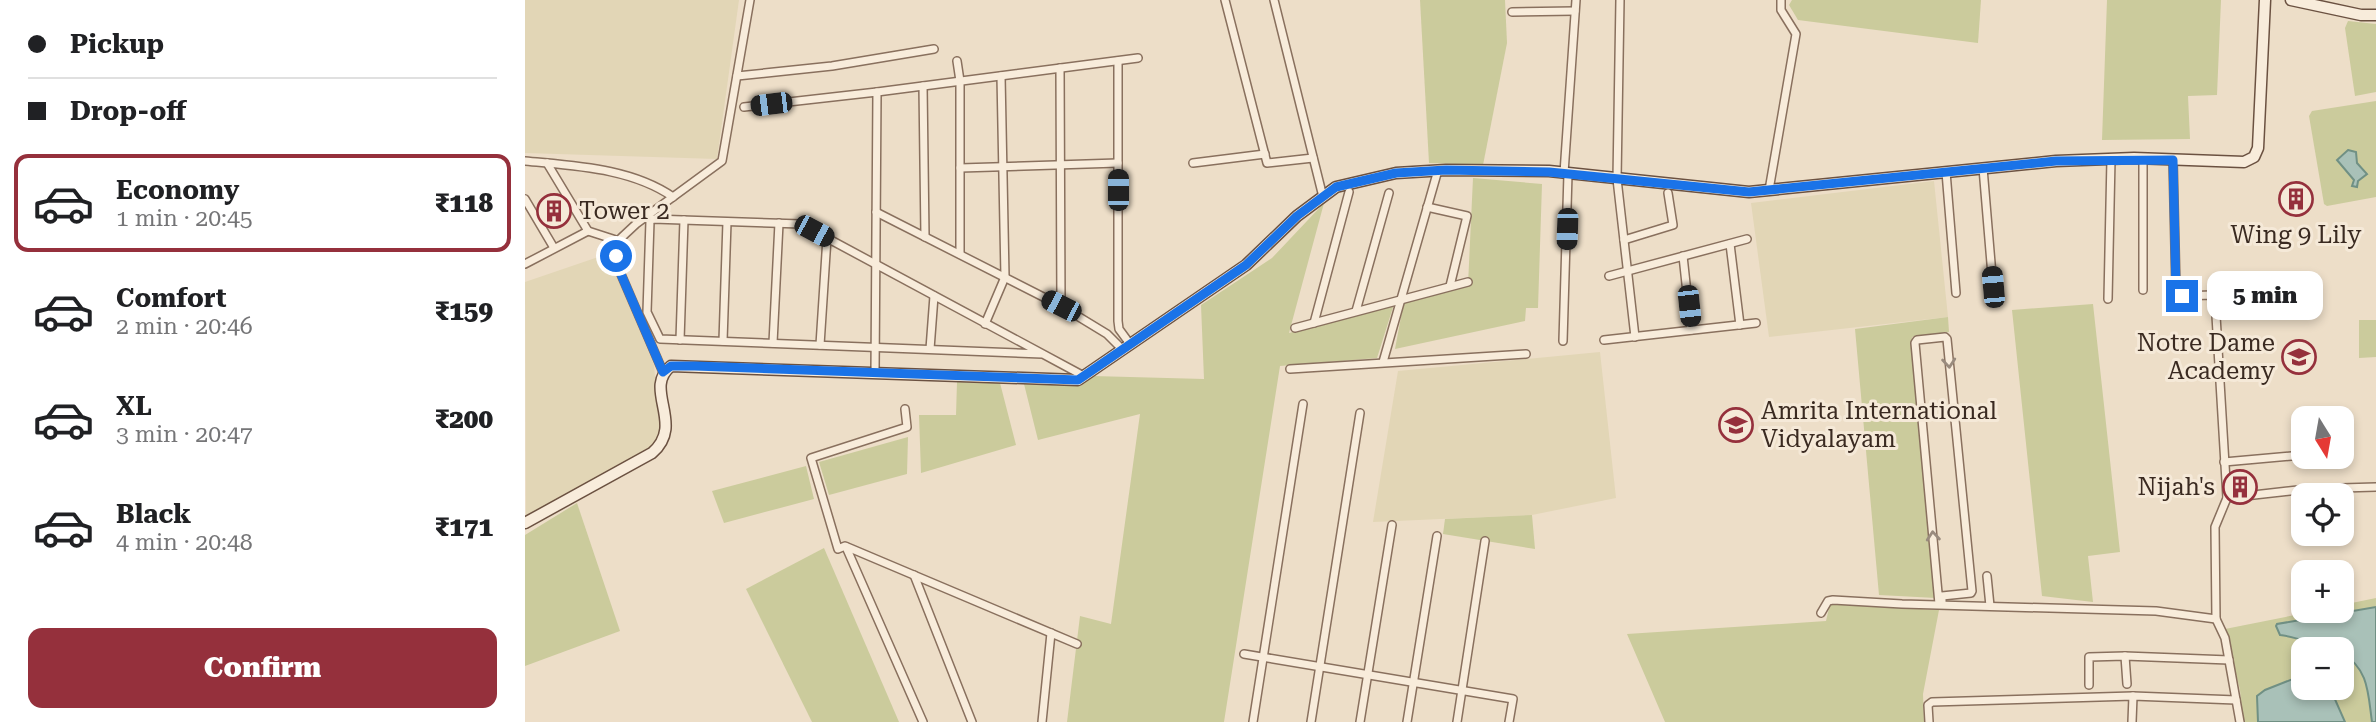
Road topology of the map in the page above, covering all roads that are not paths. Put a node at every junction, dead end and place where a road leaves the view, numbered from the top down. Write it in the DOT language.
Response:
graph roads {
  1 [pos="750,0"];
  2 [pos="1225,0"];
  3 [pos="1274,0"];
  4 [pos="1576,0"];
  5 [pos="1620,0"];
  6 [pos="1781,0"];
  7 [pos="2265,0"];
  8 [pos="2291,0"];
  9 [pos="2305,1"];
  10 [pos="1575,11"];
  11 [pos="1512,12"];
  12 [pos="2376,15"];
  13 [pos="934,49"];
  14 [pos="1138,58"];
  15 [pos="957,61"];
  16 [pos="1118,61"];
  17 [pos="1060,68"];
  18 [pos="737,76"];
  19 [pos="1001,76"];
  20 [pos="960,81"];
  21 [pos="923,86"];
  22 [pos="877,92"];
  23 [pos="744,107"];
  24 [pos="1265,154"];
  25 [pos="1313,158"];
  26 [pos="2111,159"];
  27 [pos="2143,159"];
  28 [pos="2173,160"];
  29 [pos="525,161"];
  30 [pos="548,163"];
  31 [pos="1118,163"];
  32 [pos="1193,163"];
  33 [pos="1061,165"];
  34 [pos="1004,167"];
  35 [pos="960,168"];
  36 [pos="1983,168"];
  37 [pos="1438,170"];
  38 [pos="1946,172"];
  39 [pos="1566,173"];
  40 [pos="1617,179"];
  41 [pos="1769,190"];
  42 [pos="1349,192"];
  43 [pos="1389,193"];
  44 [pos="1668,193"];
  45 [pos="673,197"];
  46 [pos="1323,197"];
  47 [pos="525,199"];
  48 [pos="1427,207"];
  49 [pos="876,212"];
  50 [pos="684,220"];
  51 [pos="727,222"];
  52 [pos="779,223"];
  53 [pos="588,231"];
  54 [pos="925,237"];
  55 [pos="827,238"];
  56 [pos="615,239"];
  57 [pos="1747,239"];
  58 [pos="1624,240"];
  59 [pos="1730,244"];
  60 [pos="554,248"];
  61 [pos="960,254"];
  62 [pos="1683,256"];
  63 [pos="874,263"];
  64 [pos="525,264"];
  65 [pos="1628,271"];
  66 [pos="1609,276"];
  67 [pos="1005,277"];
  68 [pos="1468,282"];
  69 [pos="1450,286"];
  70 [pos="1993,287"];
  71 [pos="2143,290"];
  72 [pos="1956,293"];
  73 [pos="933,296"];
  74 [pos="1402,299"];
  75 [pos="2108,299"];
  76 [pos="1061,306"];
  77 [pos="1356,311"];
  78 [pos="1314,323"];
  79 [pos="1756,323"];
  80 [pos="985,324"];
  81 [pos="1739,325"];
  82 [pos="1295,328"];
  83 [pos="1691,330"];
  84 [pos="1635,337"];
  85 [pos="680,340"];
  86 [pos="1604,340"];
  87 [pos="723,341"];
  88 [pos="1563,341"];
  89 [pos="773,343"];
  90 [pos="820,345"];
  91 [pos="874,346"];
  92 [pos="1126,346"];
  93 [pos="929,349"];
  94 [pos="1042,354"];
  95 [pos="1526,354"];
  96 [pos="1383,362"];
  97 [pos="1290,369"];
  98 [pos="663,372"];
  99 [pos="874,373"];
  100 [pos="1080,374"];
  101 [pos="1303,404"];
  102 [pos="905,409"];
  103 [pos="1360,413"];
  104 [pos="2291,456"];
  105 [pos="2224,462"];
  106 [pos="2376,486"];
  107 [pos="2227,498"];
  108 [pos="525,523"];
  109 [pos="1392,525"];
  110 [pos="1437,536"];
  111 [pos="1485,541"];
  112 [pos="845,546"];
  113 [pos="914,575"];
  114 [pos="1987,576"];
  115 [pos="1940,600"];
  116 [pos="1990,606"];
  117 [pos="1821,613"];
  118 [pos="2216,619"];
  119 [pos="1051,634"];
  120 [pos="1077,644"];
  121 [pos="1244,654"];
  122 [pos="2125,656"];
  123 [pos="1263,657"];
  124 [pos="2229,660"];
  125 [pos="1319,666"];
  126 [pos="1368,675"];
  127 [pos="1413,682"];
  128 [pos="2127,684"];
  129 [pos="2089,685"];
  130 [pos="1462,691"];
  131 [pos="2133,696"];
  132 [pos="2236,700"];
  133 [pos="923,722"];
  134 [pos="972,722"];
  135 [pos="1042,722"];
  136 [pos="1253,722"];
  137 [pos="1311,722"];
  138 [pos="1360,722"];
  139 [pos="1407,722"];
  140 [pos="1457,722"];
  141 [pos="1509,722"];
  142 [pos="1929,722"];
  143 [pos="2132,722"];
  144 [pos="2240,722"];
  1 -- 18 [label="street"];
  2 -- 24 [label="street"];
  3 -- 25 [label="street"];
  4 -- 10 [label="street"];
  5 -- 40 [label="street"];
  6 -- 41 [label="street"];
  7 -- 28 [label="street"];
  8 -- 9 [label="street"];
  9 -- 12 [label="street"];
  10 -- 11 [label="street"];
  10 -- 39 [label="street"];
  13 -- 18 [label="street"];
  14 -- 16 [label="street"];
  15 -- 20 [label="street"];
  16 -- 17 [label="street"];
  16 -- 31 [label="street"];
  17 -- 19 [label="street"];
  17 -- 33 [label="street"];
  18 -- 45 [label="street"];
  19 -- 20 [label="street"];
  19 -- 34 [label="street"];
  20 -- 21 [label="street"];
  20 -- 35 [label="street"];
  21 -- 22 [label="street"];
  21 -- 54 [label="street"];
  22 -- 23 [label="street"];
  22 -- 49 [label="street"];
  24 -- 25 [label="street"];
  24 -- 32 [label="street"];
  25 -- 46 [label="street"];
  26 -- 27 [label="street"];
  26 -- 36 [label="street"];
  26 -- 75 [label="street"];
  27 -- 28 [label="street"];
  27 -- 71 [label="street"];
  28 -- 105 [label="street"];
  29 -- 30 [label="street"];
  30 -- 45 [label="street"];
  30 -- 53 [label="street"];
  31 -- 33 [label="street"];
  31 -- 92 [label="street"];
  33 -- 34 [label="street"];
  33 -- 76 [label="street"];
  34 -- 35 [label="street"];
  34 -- 67 [label="street"];
  35 -- 61 [label="street"];
  36 -- 38 [label="street"];
  36 -- 70 [label="street"];
  37 -- 39 [label="street"];
  37 -- 46 [label="street"];
  37 -- 48 [label="street"];
  38 -- 41 [label="street"];
  38 -- 72 [label="street"];
  39 -- 40 [label="street"];
  39 -- 88 [label="street"];
  40 -- 41 [label="street"];
  40 -- 58 [label="street"];
  42 -- 78 [label="street"];
  43 -- 77 [label="street"];
  44 -- 58 [label="street"];
  45 -- 56 [label="street"];
  46 -- 92 [label="street"];
  47 -- 60 [label="street"];
  48 -- 69 [label="street"];
  48 -- 74 [label="street"];
  49 -- 54 [label="street"];
  49 -- 63 [label="street"];
  50 -- 51 [label="street"];
  50 -- 85 [label="street"];
  50 -- 85 [label="street"];
  51 -- 52 [label="street"];
  51 -- 87 [label="street"];
  52 -- 55 [label="street"];
  52 -- 89 [label="street"];
  53 -- 56 [label="street"];
  53 -- 60 [label="street"];
  54 -- 61 [label="street"];
  55 -- 63 [label="street"];
  55 -- 90 [label="street"];
  56 -- 98 [label="street"];
  57 -- 59 [label="street"];
  58 -- 65 [label="street"];
  59 -- 62 [label="street"];
  59 -- 81 [label="street"];
  60 -- 64 [label="street"];
  61 -- 67 [label="street"];
  62 -- 65 [label="street"];
  62 -- 83 [label="street"];
  63 -- 73 [label="street"];
  63 -- 91 [label="street"];
  65 -- 66 [label="street"];
  65 -- 84 [label="street"];
  67 -- 76 [label="street"];
  67 -- 80 [label="street"];
  68 -- 69 [label="street"];
  69 -- 74 [label="street"];
  73 -- 80 [label="street"];
  73 -- 93 [label="street"];
  74 -- 77 [label="street"];
  74 -- 96 [label="street"];
  76 -- 92 [label="street"];
  77 -- 78 [label="street"];
  78 -- 82 [label="street"];
  79 -- 81 [label="street"];
  80 -- 94 [label="street"];
  81 -- 83 [label="street"];
  83 -- 84 [label="street"];
  84 -- 86 [label="street"];
  85 -- 87 [label="street"];
  87 -- 89 [label="street"];
  89 -- 90 [label="street"];
  90 -- 91 [label="street"];
  91 -- 93 [label="street"];
  91 -- 99 [label="street"];
  92 -- 99 [label="street"];
  93 -- 94 [label="street"];
  94 -- 100 [label="street"];
  95 -- 96 [label="street"];
  96 -- 97 [label="street"];
  98 -- 99 [label="street"];
  98 -- 108 [label="street"];
  101 -- 123 [label="street"];
  102 -- 112 [label="street"];
  103 -- 125 [label="street"];
  104 -- 105 [label="street"];
  105 -- 107 [label="street"];
  106 -- 107 [label="street"];
  107 -- 118 [label="street"];
  109 -- 126 [label="street"];
  110 -- 127 [label="street"];
  111 -- 130 [label="street"];
  112 -- 113 [label="street"];
  112 -- 133 [label="street"];
  113 -- 119 [label="street"];
  113 -- 134 [label="street"];
  114 -- 116 [label="street"];
  115 -- 115 [label="street, one-way"];
  115 -- 116 [label="street"];
  115 -- 117 [label="street"];
  116 -- 118 [label="street"];
  118 -- 124 [label="street"];
  119 -- 120 [label="street"];
  119 -- 135 [label="street"];
  121 -- 123 [label="street"];
  122 -- 124 [label="street"];
  122 -- 128 [label="street"];
  122 -- 129 [label="street"];
  123 -- 125 [label="street"];
  123 -- 136 [label="street"];
  124 -- 132 [label="street"];
  125 -- 126 [label="street"];
  125 -- 137 [label="street"];
  126 -- 127 [label="street"];
  126 -- 138 [label="street"];
  127 -- 130 [label="street"];
  127 -- 139 [label="street"];
  130 -- 140 [label="street"];
  130 -- 141 [label="street"];
  131 -- 132 [label="street"];
  131 -- 142 [label="street"];
  131 -- 143 [label="street"];
  132 -- 144 [label="street"];
}
